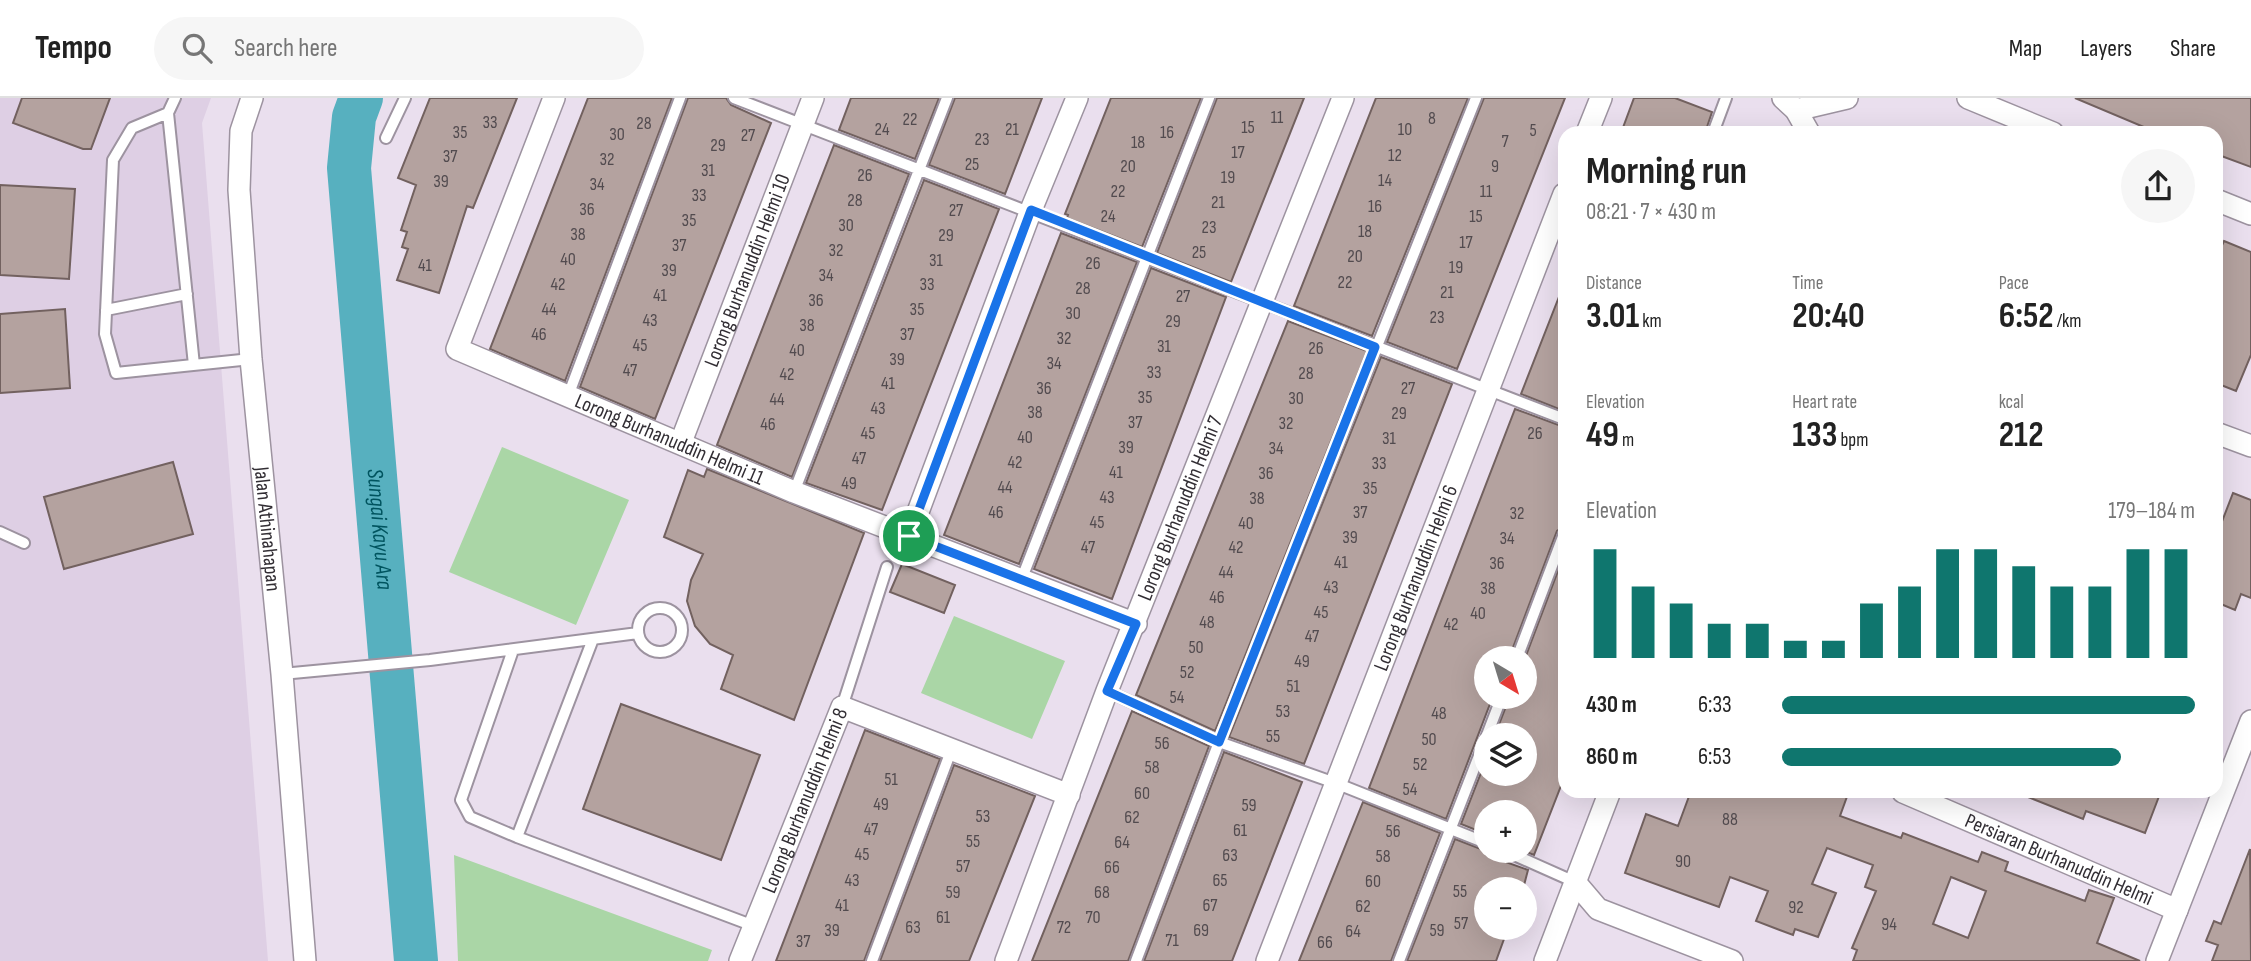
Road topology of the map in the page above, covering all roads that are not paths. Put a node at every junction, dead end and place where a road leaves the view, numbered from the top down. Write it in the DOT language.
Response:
graph roads {
  1 [pos="175,98"];
  2 [pos="252,98"];
  3 [pos="404,98"];
  4 [pos="554,98"];
  5 [pos="680,98"];
  6 [pos="734,98"];
  7 [pos="813,98"];
  8 [pos="947,98"];
  9 [pos="1077,98"];
  10 [pos="1209,98"];
  11 [pos="1343,98"];
  12 [pos="1476,98"];
  13 [pos="1601,98"];
  14 [pos="1726,98"];
  15 [pos="1847,98"];
  16 [pos="1968,98"];
  17 [pos="1789,104"];
  18 [pos="168,113"];
  19 [pos="803,125"];
  20 [pos="1590,126"];
  21 [pos="1716,126"];
  22 [pos="1805,126"];
  23 [pos="2036,126"];
  24 [pos="386,138"];
  25 [pos="920,170"];
  26 [pos="2223,203"];
  27 [pos="1031,210"];
  28 [pos="1558,210"];
  29 [pos="2251,214"];
  30 [pos="1147,257"];
  31 [pos="187,294"];
  32 [pos="1261,304"];
  33 [pos="106,310"];
  34 [pos="1375,347"];
  35 [pos="251,359"];
  36 [pos="194,365"];
  37 [pos="1491,389"];
  38 [pos="568,396"];
  39 [pos="1558,417"];
  40 [pos="2223,436"];
  41 [pos="681,442"];
  42 [pos="2251,446"];
  43 [pos="794,492"];
  44 [pos="0,532"];
  45 [pos="909,536"];
  46 [pos="24,543"];
  47 [pos="1558,550"];
  48 [pos="887,567"];
  49 [pos="1022,578"];
  50 [pos="1136,624"];
  51 [pos="638,633"];
  52 [pos="593,639"];
  53 [pos="1522,646"];
  54 [pos="513,650"];
  55 [pos="282,674"];
  56 [pos="1107,691"];
  57 [pos="842,708"];
  58 [pos="2251,721"];
  59 [pos="1219,742"];
  60 [pos="951,751"];
  61 [pos="1474,768"];
  62 [pos="1338,784"];
  63 [pos="2223,793"];
  64 [pos="1069,795"];
  65 [pos="1607,798"];
  66 [pos="1917,798"];
  67 [pos="2221,798"];
  68 [pos="1451,828"];
  69 [pos="517,838"];
  70 [pos="1474,838"];
  71 [pos="1532,863"];
  72 [pos="1575,882"];
  73 [pos="2177,910"];
  74 [pos="754,926"];
  75 [pos="305,961"];
  76 [pos="740,961"];
  77 [pos="872,961"];
  78 [pos="1006,961"];
  79 [pos="1136,961"];
  80 [pos="1267,961"];
  81 [pos="1399,961"];
  82 [pos="1545,961"];
  83 [pos="1732,961"];
  84 [pos="2157,961"];
  1 -- 18 [label="lane"];
  2 -- 35 [label="street, Jalan Athinahapan"];
  3 -- 24 [label="lane"];
  4 -- 38 [label="street, Lorong Burhanuddin Helmi 11"];
  5 -- 38 [label="lane"];
  6 -- 19 [label="lane"];
  7 -- 19 [label="street, Lorong Burhanuddin Helmi 10"];
  8 -- 25 [label="lane"];
  9 -- 27 [label="street"];
  10 -- 30 [label="lane"];
  11 -- 32 [label="street, Lorong Burhanuddin Helmi 7"];
  12 -- 34 [label="lane"];
  13 -- 20 [label="street"];
  14 -- 21 [label="lane"];
  15 -- 17 [label="street"];
  16 -- 23 [label="street"];
  17 -- 22 [label="street"];
  18 -- 31 [label="lane"];
  18 -- 33 [label="lane"];
  19 -- 25 [label="lane"];
  19 -- 41 [label="street, Lorong Burhanuddin Helmi 10"];
  25 -- 27 [label="lane"];
  25 -- 43 [label="lane"];
  26 -- 29 [label="street"];
  27 -- 30 [label="lane"];
  27 -- 45 [label="street"];
  28 -- 37 [label="street, Lorong Burhanuddin Helmi 6"];
  30 -- 32 [label="lane"];
  30 -- 49 [label="lane"];
  31 -- 33 [label="lane"];
  31 -- 36 [label="lane"];
  32 -- 34 [label="lane"];
  32 -- 50 [label="street, Lorong Burhanuddin Helmi 7"];
  33 -- 36 [label="lane"];
  34 -- 37 [label="lane"];
  34 -- 59 [label="lane"];
  35 -- 36 [label="lane"];
  35 -- 55 [label="street, Jalan Athinahapan"];
  37 -- 39 [label="lane"];
  37 -- 62 [label="street, Lorong Burhanuddin Helmi 6"];
  38 -- 41 [label="street, Lorong Burhanuddin Helmi 11"];
  40 -- 42 [label="street"];
  41 -- 43 [label="street, Lorong Burhanuddin Helmi 11"];
  43 -- 45 [label="street, Lorong Burhanuddin Helmi 11"];
  44 -- 46 [label="lane"];
  45 -- 49 [label="street, Lorong Burhanuddin Helmi 11"];
  47 -- 53 [label="lane"];
  48 -- 57 [label="lane"];
  49 -- 50 [label="street, Lorong Burhanuddin Helmi 11"];
  50 -- 56 [label="street, Lorong Burhanuddin Helmi 7"];
  51 -- 51 [label="lane"];
  51 -- 52 [label="lane"];
  52 -- 54 [label="lane"];
  52 -- 69 [label="lane"];
  54 -- 55 [label="lane"];
  54 -- 69 [label="lane"];
  55 -- 75 [label="street, Jalan Athinahapan"];
  56 -- 59 [label="lane"];
  56 -- 64 [label="street, Lorong Burhanuddin Helmi 7"];
  57 -- 60 [label="street, Lorong Burhanuddin Helmi 8"];
  57 -- 74 [label="street, Lorong Burhanuddin Helmi 8"];
  58 -- 63 [label="street, Persiaran Burhanuddin Helmi"];
  59 -- 62 [label="lane"];
  59 -- 79 [label="lane"];
  60 -- 64 [label="street, Lorong Burhanuddin Helmi 8"];
  60 -- 77 [label="lane"];
  61 -- 68 [label="lane"];
  62 -- 68 [label="lane"];
  62 -- 80 [label="street, Lorong Burhanuddin Helmi 6"];
  64 -- 78 [label="street, Lorong Burhanuddin Helmi 7"];
  65 -- 72 [label="street"];
  66 -- 73 [label="street, Persiaran Burhanuddin Helmi"];
  67 -- 73 [label="street, Persiaran Burhanuddin Helmi"];
  68 -- 70 [label="lane"];
  68 -- 81 [label="lane"];
  69 -- 74 [label="lane"];
  71 -- 72 [label="lane"];
  72 -- 82 [label="street"];
  72 -- 83 [label="street"];
  73 -- 84 [label="street, Persiaran Burhanuddin Helmi"];
  74 -- 76 [label="street, Lorong Burhanuddin Helmi 8"];
}
